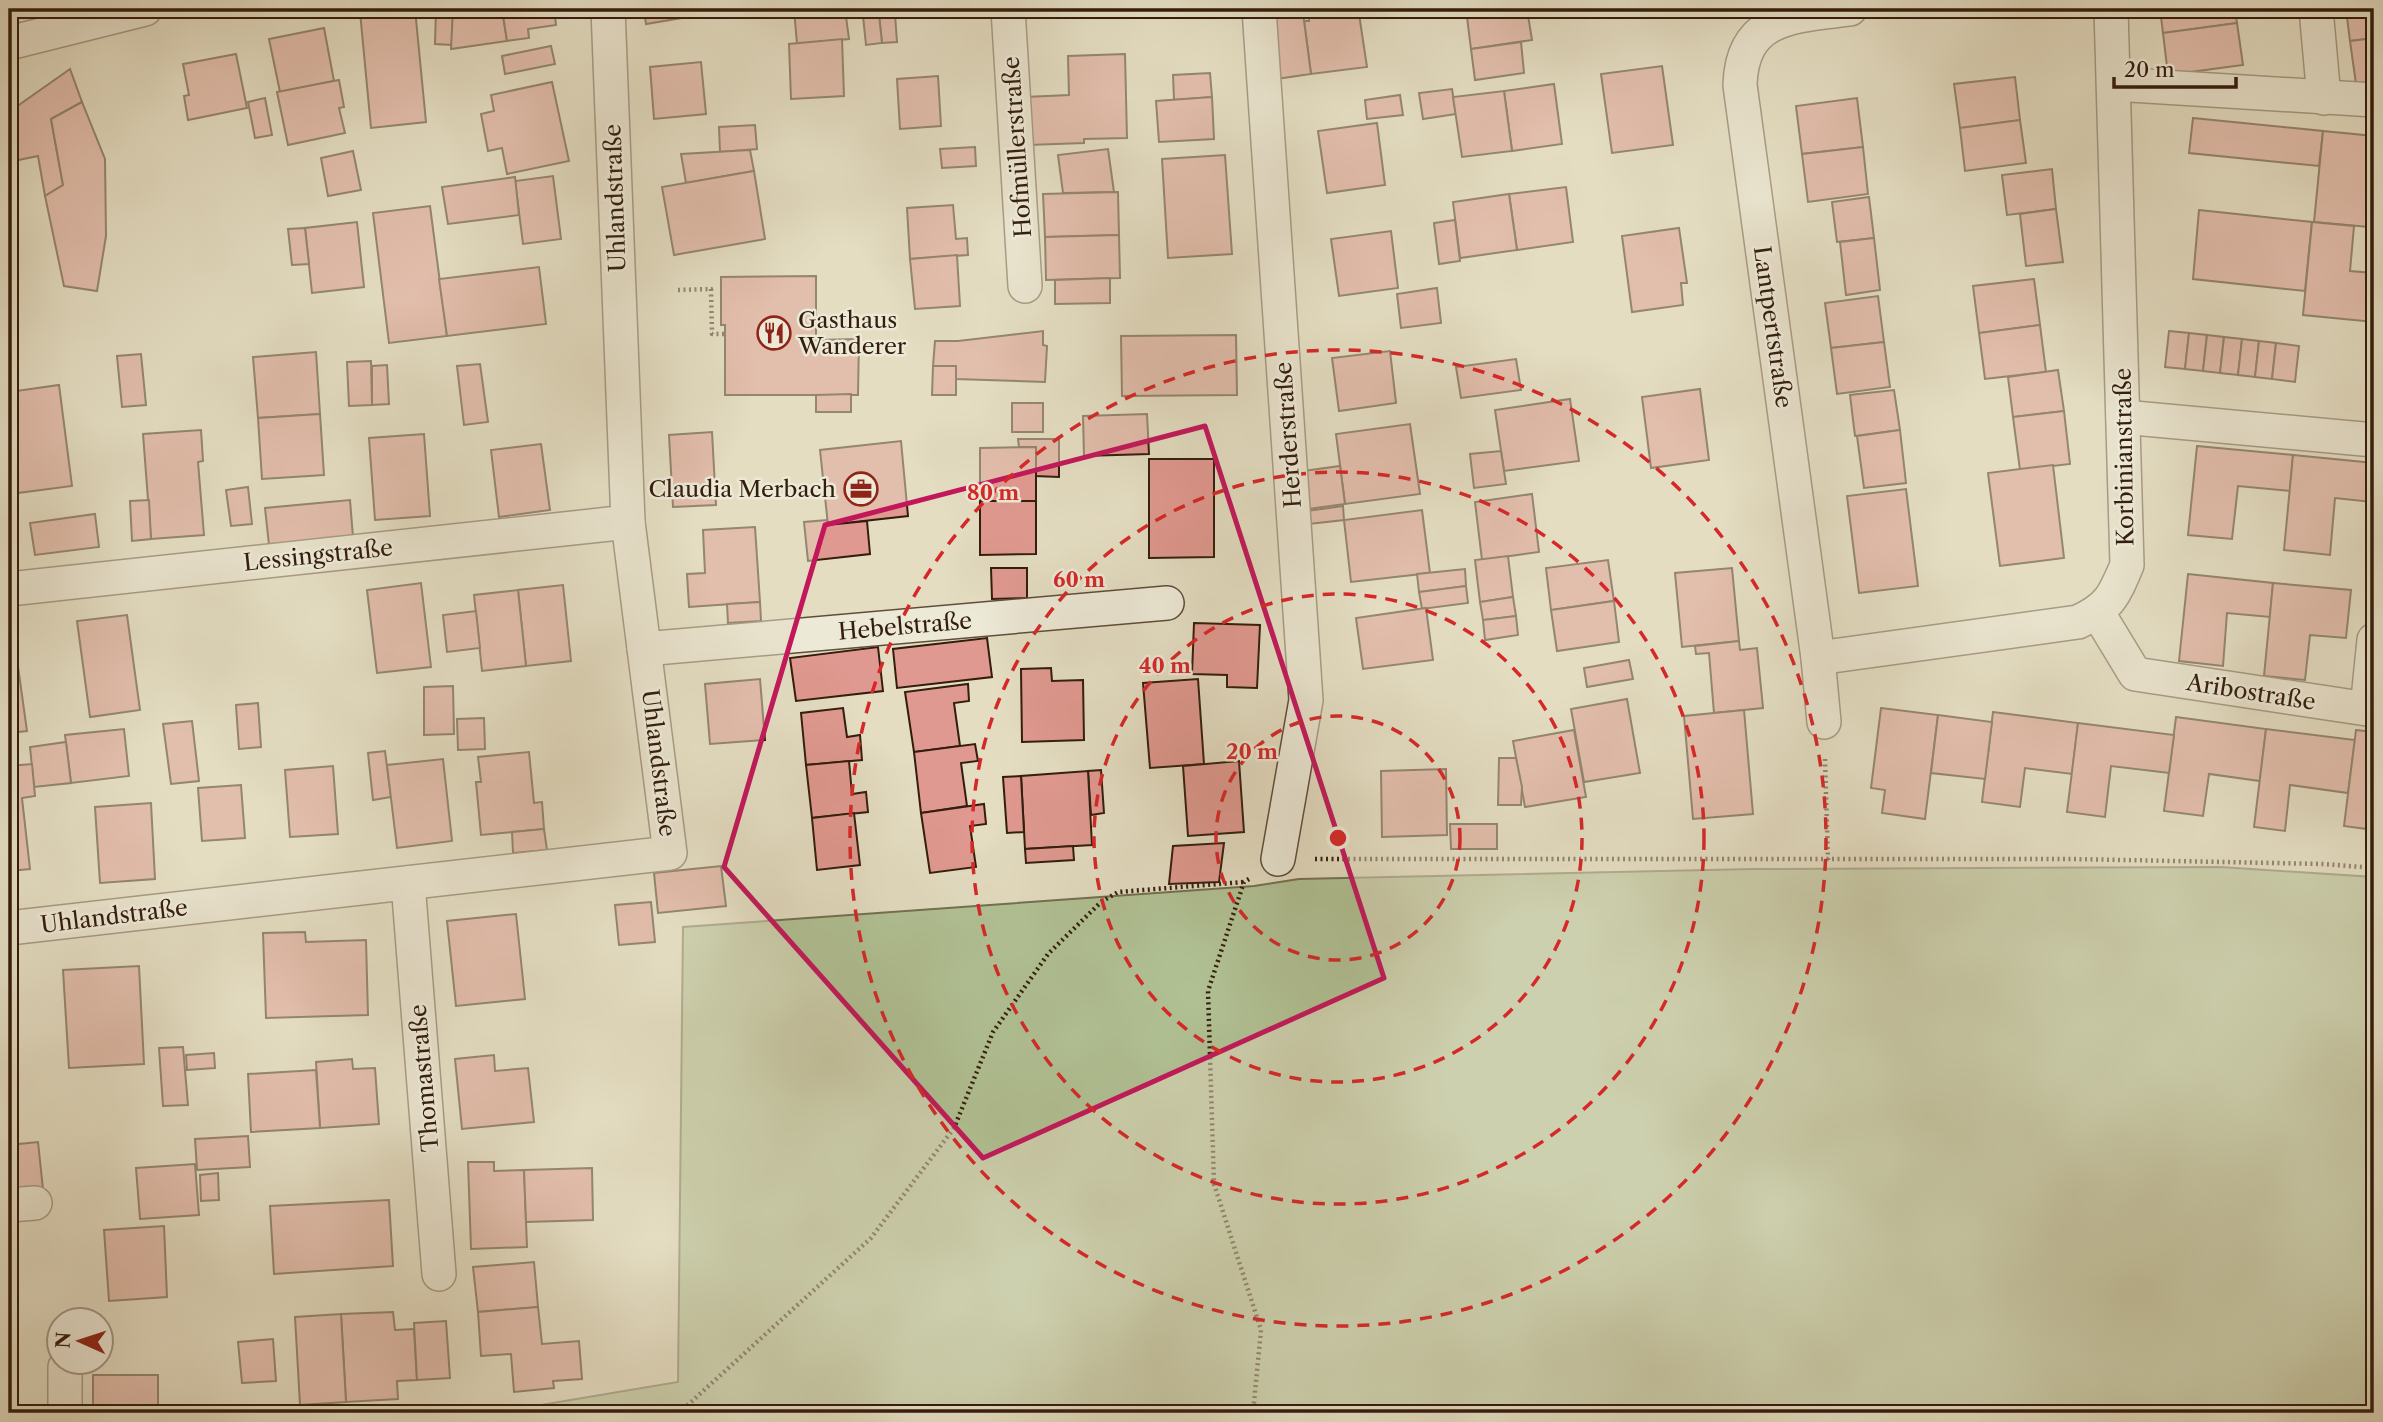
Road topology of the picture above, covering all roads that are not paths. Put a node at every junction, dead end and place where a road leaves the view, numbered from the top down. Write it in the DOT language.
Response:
graph roads {
  1 [pos="145,9"];
  2 [pos="608,9"];
  3 [pos="1008,9"];
  4 [pos="1259,9"];
  5 [pos="1850,9"];
  6 [pos="2111,9"];
  7 [pos="2316,9"];
  8 [pos="9,43"];
  9 [pos="2114,84"];
  10 [pos="2324,98"];
  11 [pos="2374,100"];
  12 [pos="1025,286"];
  13 [pos="2123,418"];
  14 [pos="2374,440"];
  15 [pos="628,522"];
  16 [pos="9,589"];
  17 [pos="1167,603"];
  18 [pos="2098,613"];
  19 [pos="2374,640"];
  20 [pos="644,649"];
  21 [pos="1818,658"];
  22 [pos="1824,722"];
  23 [pos="1278,859"];
  24 [pos="408,883"];
  25 [pos="9,928"];
  26 [pos="439,1274"];
  27 [pos="65,1376"];
  28 [pos="65,1413"];
  1 -- 8 [label="street"];
  2 -- 15 [label="street, Uhlandstraße"];
  3 -- 12 [label="street, Hofmüllerstraße"];
  4 -- 23 [label="street, Herderstraße"];
  5 -- 21 [label="street, Lantpertstraße"];
  6 -- 9 [label="street, Korbinianstraße"];
  7 -- 10 [label="street"];
  9 -- 10 [label="street"];
  9 -- 13 [label="street, Korbinianstraße"];
  10 -- 11 [label="street"];
  13 -- 14 [label="street"];
  13 -- 18 [label="street, Korbinianstraße"];
  15 -- 16 [label="street, Lessingstraße"];
  15 -- 20 [label="street, Uhlandstraße"];
  17 -- 20 [label="street, Hebelstraße"];
  18 -- 19 [label="street, Aribostraße"];
  18 -- 21 [label="street"];
  20 -- 24 [label="street, Uhlandstraße"];
  21 -- 22 [label="street, Lantpertstraße"];
  24 -- 25 [label="street, Uhlandstraße"];
  24 -- 26 [label="street, Thomastraße"];
  27 -- 28 [label="street"];
}
